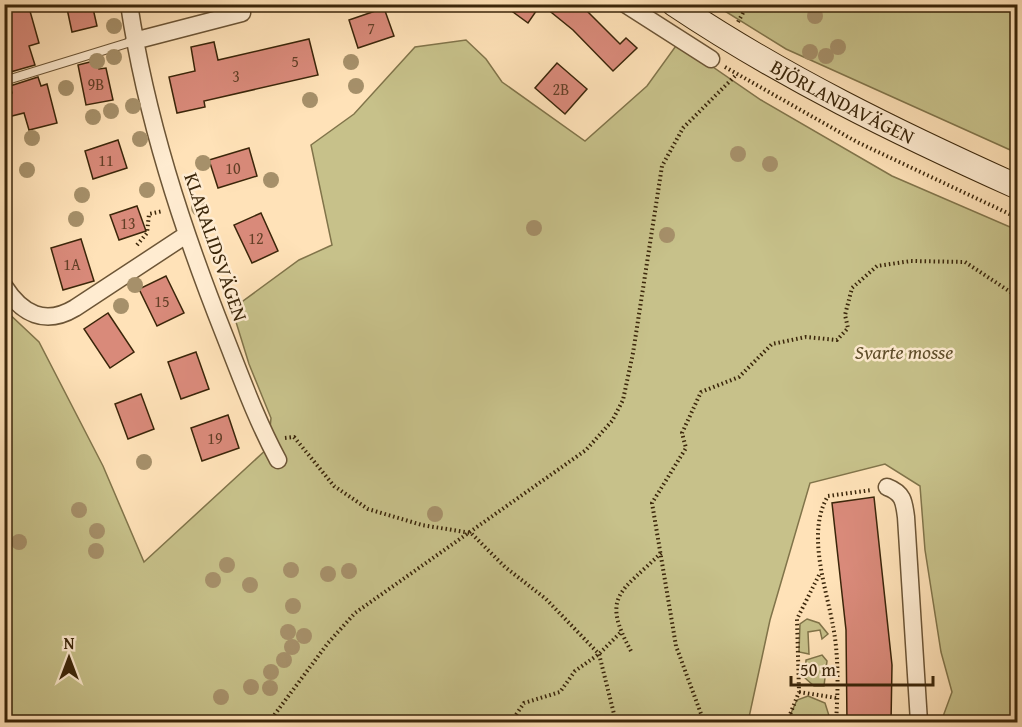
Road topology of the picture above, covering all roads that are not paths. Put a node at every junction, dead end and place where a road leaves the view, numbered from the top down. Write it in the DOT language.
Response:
graph roads {
  1 [pos="129,4"];
  2 [pos="625,4"];
  3 [pos="674,4"];
  4 [pos="242,13"];
  5 [pos="134,41"];
  6 [pos="711,59"];
  7 [pos="4,81"];
  8 [pos="1017,187"];
  9 [pos="186,235"];
  10 [pos="4,286"];
  11 [pos="278,460"];
  12 [pos="887,488"];
  13 [pos="919,723"];
  1 -- 5 [label="street, KLARALIDSVÄGEN"];
  2 -- 6 [label="street"];
  3 -- 8 [label="street, BJÖRLANDAVÄGEN"];
  4 -- 5 [label="street"];
  5 -- 7 [label="lane"];
  5 -- 9 [label="street, KLARALIDSVÄGEN"];
  9 -- 10 [label="street"];
  9 -- 11 [label="street, KLARALIDSVÄGEN"];
  12 -- 13 [label="street"];
}
